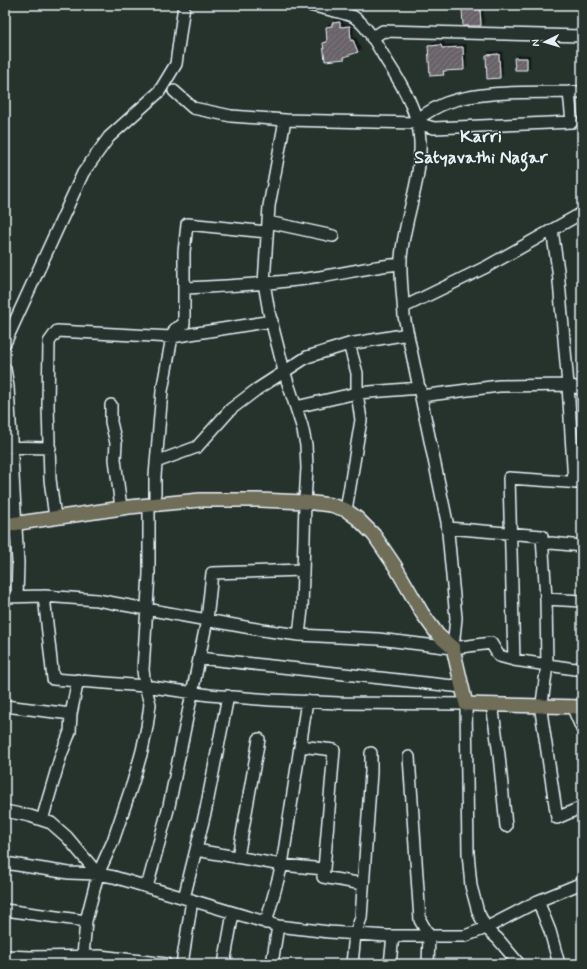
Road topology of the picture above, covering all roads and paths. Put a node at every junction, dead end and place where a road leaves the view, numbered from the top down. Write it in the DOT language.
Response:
graph roads {
  1 [pos="184,5"];
  2 [pos="311,5"];
  3 [pos="582,36"];
  4 [pos="372,38"];
  5 [pos="174,91"];
  6 [pos="569,92"];
  7 [pos="582,92"];
  8 [pos="285,120"];
  9 [pos="416,122"];
  10 [pos="582,213"];
  11 [pos="267,227"];
  12 [pos="552,230"];
  13 [pos="333,236"];
  14 [pos="401,264"];
  15 [pos="264,284"];
  16 [pos="184,288"];
  17 [pos="404,307"];
  18 [pos="272,321"];
  19 [pos="408,334"];
  20 [pos="172,337"];
  21 [pos="5,343"];
  22 [pos="349,344"];
  23 [pos="5,369"];
  24 [pos="284,371"];
  25 [pos="568,385"];
  26 [pos="582,389"];
  27 [pos="357,392"];
  28 [pos="420,392"];
  29 [pos="111,405"];
  30 [pos="296,407"];
  31 [pos="8,447"];
  32 [pos="50,448"];
  33 [pos="156,462"];
  34 [pos="578,483"];
  35 [pos="305,502"];
  36 [pos="152,505"];
  37 [pos="121,508"];
  38 [pos="346,510"];
  39 [pos="55,518"];
  40 [pos="10,525"];
  41 [pos="448,528"];
  42 [pos="510,533"];
  43 [pos="543,545"];
  44 [pos="582,546"];
  45 [pos="303,570"];
  46 [pos="17,596"];
  47 [pos="44,596"];
  48 [pos="5,597"];
  49 [pos="546,599"];
  50 [pos="582,601"];
  51 [pos="147,609"];
  52 [pos="207,620"];
  53 [pos="298,634"];
  54 [pos="453,648"];
  55 [pos="199,658"];
  56 [pos="514,660"];
  57 [pos="547,665"];
  58 [pos="582,667"];
  59 [pos="78,680"];
  60 [pos="145,686"];
  61 [pos="462,687"];
  62 [pos="192,692"];
  63 [pos="228,696"];
  64 [pos="307,701"];
  65 [pos="466,704"];
  66 [pos="492,704"];
  67 [pos="542,705"];
  68 [pos="5,706"];
  69 [pos="577,706"];
  70 [pos="71,714"];
  71 [pos="582,728"];
  72 [pos="259,739"];
  73 [pos="300,746"];
  74 [pos="370,753"];
  75 [pos="409,757"];
  76 [pos="582,807"];
  77 [pos="5,812"];
  78 [pos="42,820"];
  79 [pos="506,826"];
  80 [pos="196,850"];
  81 [pos="238,857"];
  82 [pos="5,863"];
  83 [pos="282,865"];
  84 [pos="324,870"];
  85 [pos="98,874"];
  86 [pos="582,883"];
  87 [pos="363,884"];
  88 [pos="147,887"];
  89 [pos="188,899"];
  90 [pos="538,901"];
  91 [pos="5,910"];
  92 [pos="234,913"];
  93 [pos="86,921"];
  94 [pos="266,923"];
  95 [pos="278,926"];
  96 [pos="486,928"];
  97 [pos="355,934"];
  98 [pos="393,936"];
  99 [pos="429,936"];
  100 [pos="5,956"];
  101 [pos="83,956"];
  102 [pos="57,960"];
  103 [pos="100,960"];
  104 [pos="517,963"];
  105 [pos="166,964"];
  106 [pos="182,964"];
  107 [pos="224,964"];
  108 [pos="272,964"];
  109 [pos="352,964"];
  110 [pos="390,964"];
  111 [pos="428,964"];
  112 [pos="559,964"];
  1 -- 21 [label="street"];
  2 -- 4 [label="street"];
  3 -- 4 [label="street"];
  4 -- 9 [label="street"];
  5 -- 8 [label="street"];
  6 -- 7 [label="street"];
  6 -- 9 [label="street"];
  6 -- 9 [label="street"];
  8 -- 9 [label="street"];
  8 -- 11 [label="street"];
  9 -- 14 [label="street"];
  10 -- 12 [label="street"];
  11 -- 13 [label="street"];
  11 -- 15 [label="street"];
  11 -- 16 [label="street"];
  12 -- 17 [label="street"];
  12 -- 25 [label="street"];
  14 -- 15 [label="street"];
  14 -- 17 [label="street"];
  15 -- 16 [label="street"];
  15 -- 18 [label="street"];
  16 -- 20 [label="street"];
  17 -- 19 [label="street"];
  18 -- 20 [label="street"];
  18 -- 24 [label="street"];
  19 -- 22 [label="street"];
  19 -- 28 [label="street"];
  20 -- 32 [label="street"];
  20 -- 33 [label="street"];
  22 -- 24 [label="street"];
  22 -- 27 [label="street"];
  23 -- 31 [label="street"];
  24 -- 30 [label="street"];
  24 -- 33 [label="street"];
  25 -- 26 [label="street"];
  25 -- 28 [label="street"];
  25 -- 34 [label="street"];
  27 -- 28 [label="street"];
  27 -- 30 [label="street"];
  27 -- 38 [label="street"];
  28 -- 41 [label="street"];
  29 -- 37 [label="street"];
  30 -- 35 [label="street"];
  31 -- 32 [label="street"];
  31 -- 40 [label="street"];
  32 -- 39 [label="street"];
  33 -- 36 [label="street"];
  34 -- 42 [label="street"];
  35 -- 36 [label="main road"];
  35 -- 38 [label="main road"];
  35 -- 45 [label="street"];
  36 -- 37 [label="main road"];
  36 -- 51 [label="street"];
  37 -- 39 [label="main road"];
  38 -- 54 [label="main road"];
  39 -- 40 [label="main road"];
  40 -- 46 [label="street"];
  41 -- 42 [label="street"];
  41 -- 54 [label="street"];
  42 -- 43 [label="street"];
  42 -- 56 [label="street"];
  43 -- 44 [label="street"];
  43 -- 49 [label="street"];
  45 -- 52 [label="street"];
  45 -- 53 [label="street"];
  46 -- 47 [label="street"];
  46 -- 48 [label="street"];
  47 -- 51 [label="street"];
  47 -- 59 [label="street"];
  49 -- 50 [label="street"];
  49 -- 57 [label="street"];
  51 -- 52 [label="street"];
  51 -- 60 [label="street"];
  52 -- 53 [label="street"];
  52 -- 55 [label="street"];
  53 -- 54 [label="street"];
  54 -- 56 [label="street"];
  54 -- 61 [label="main road"];
  55 -- 61 [label="street"];
  55 -- 62 [label="street"];
  56 -- 57 [label="street"];
  57 -- 58 [label="street"];
  57 -- 67 [label="street"];
  59 -- 60 [label="street"];
  59 -- 70 [label="street"];
  60 -- 62 [label="street"];
  60 -- 85 [label="street"];
  61 -- 65 [label="main road"];
  62 -- 63 [label="street"];
  62 -- 88 [label="street"];
  63 -- 64 [label="street"];
  63 -- 80 [label="street"];
  64 -- 65 [label="street"];
  64 -- 73 [label="street"];
  65 -- 66 [label="main road"];
  65 -- 96 [label="street"];
  66 -- 67 [label="main road"];
  66 -- 79 [label="street"];
  67 -- 69 [label="main road"];
  67 -- 76 [label="street"];
  68 -- 70 [label="street"];
  69 -- 71 [label="street"];
  70 -- 78 [label="street"];
  72 -- 81 [label="street"];
  73 -- 83 [label="street"];
  73 -- 84 [label="street"];
  74 -- 87 [label="street"];
  75 -- 99 [label="street"];
  77 -- 78 [label="street"];
  78 -- 85 [label="street"];
  80 -- 81 [label="street"];
  80 -- 89 [label="street"];
  81 -- 83 [label="street"];
  82 -- 85 [label="street"];
  83 -- 84 [label="street"];
  83 -- 94 [label="street"];
  84 -- 87 [label="street"];
  85 -- 88 [label="street"];
  85 -- 93 [label="street"];
  86 -- 90 [label="street"];
  87 -- 97 [label="street"];
  88 -- 89 [label="street"];
  89 -- 92 [label="street"];
  89 -- 106 [label="street"];
  90 -- 96 [label="street"];
  90 -- 112 [label="street"];
  91 -- 93 [label="street"];
  92 -- 94 [label="street"];
  92 -- 107 [label="street"];
  93 -- 101 [label="street"];
  94 -- 95 [label="street"];
  95 -- 97 [label="street"];
  95 -- 108 [label="street"];
  96 -- 99 [label="street"];
  96 -- 104 [label="street"];
  97 -- 98 [label="street"];
  97 -- 109 [label="street"];
  98 -- 99 [label="street"];
  98 -- 110 [label="street"];
  99 -- 111 [label="street"];
  100 -- 102 [label="street"];
  101 -- 102 [label="street"];
  101 -- 103 [label="street"];
  103 -- 105 [label="street"];
}
